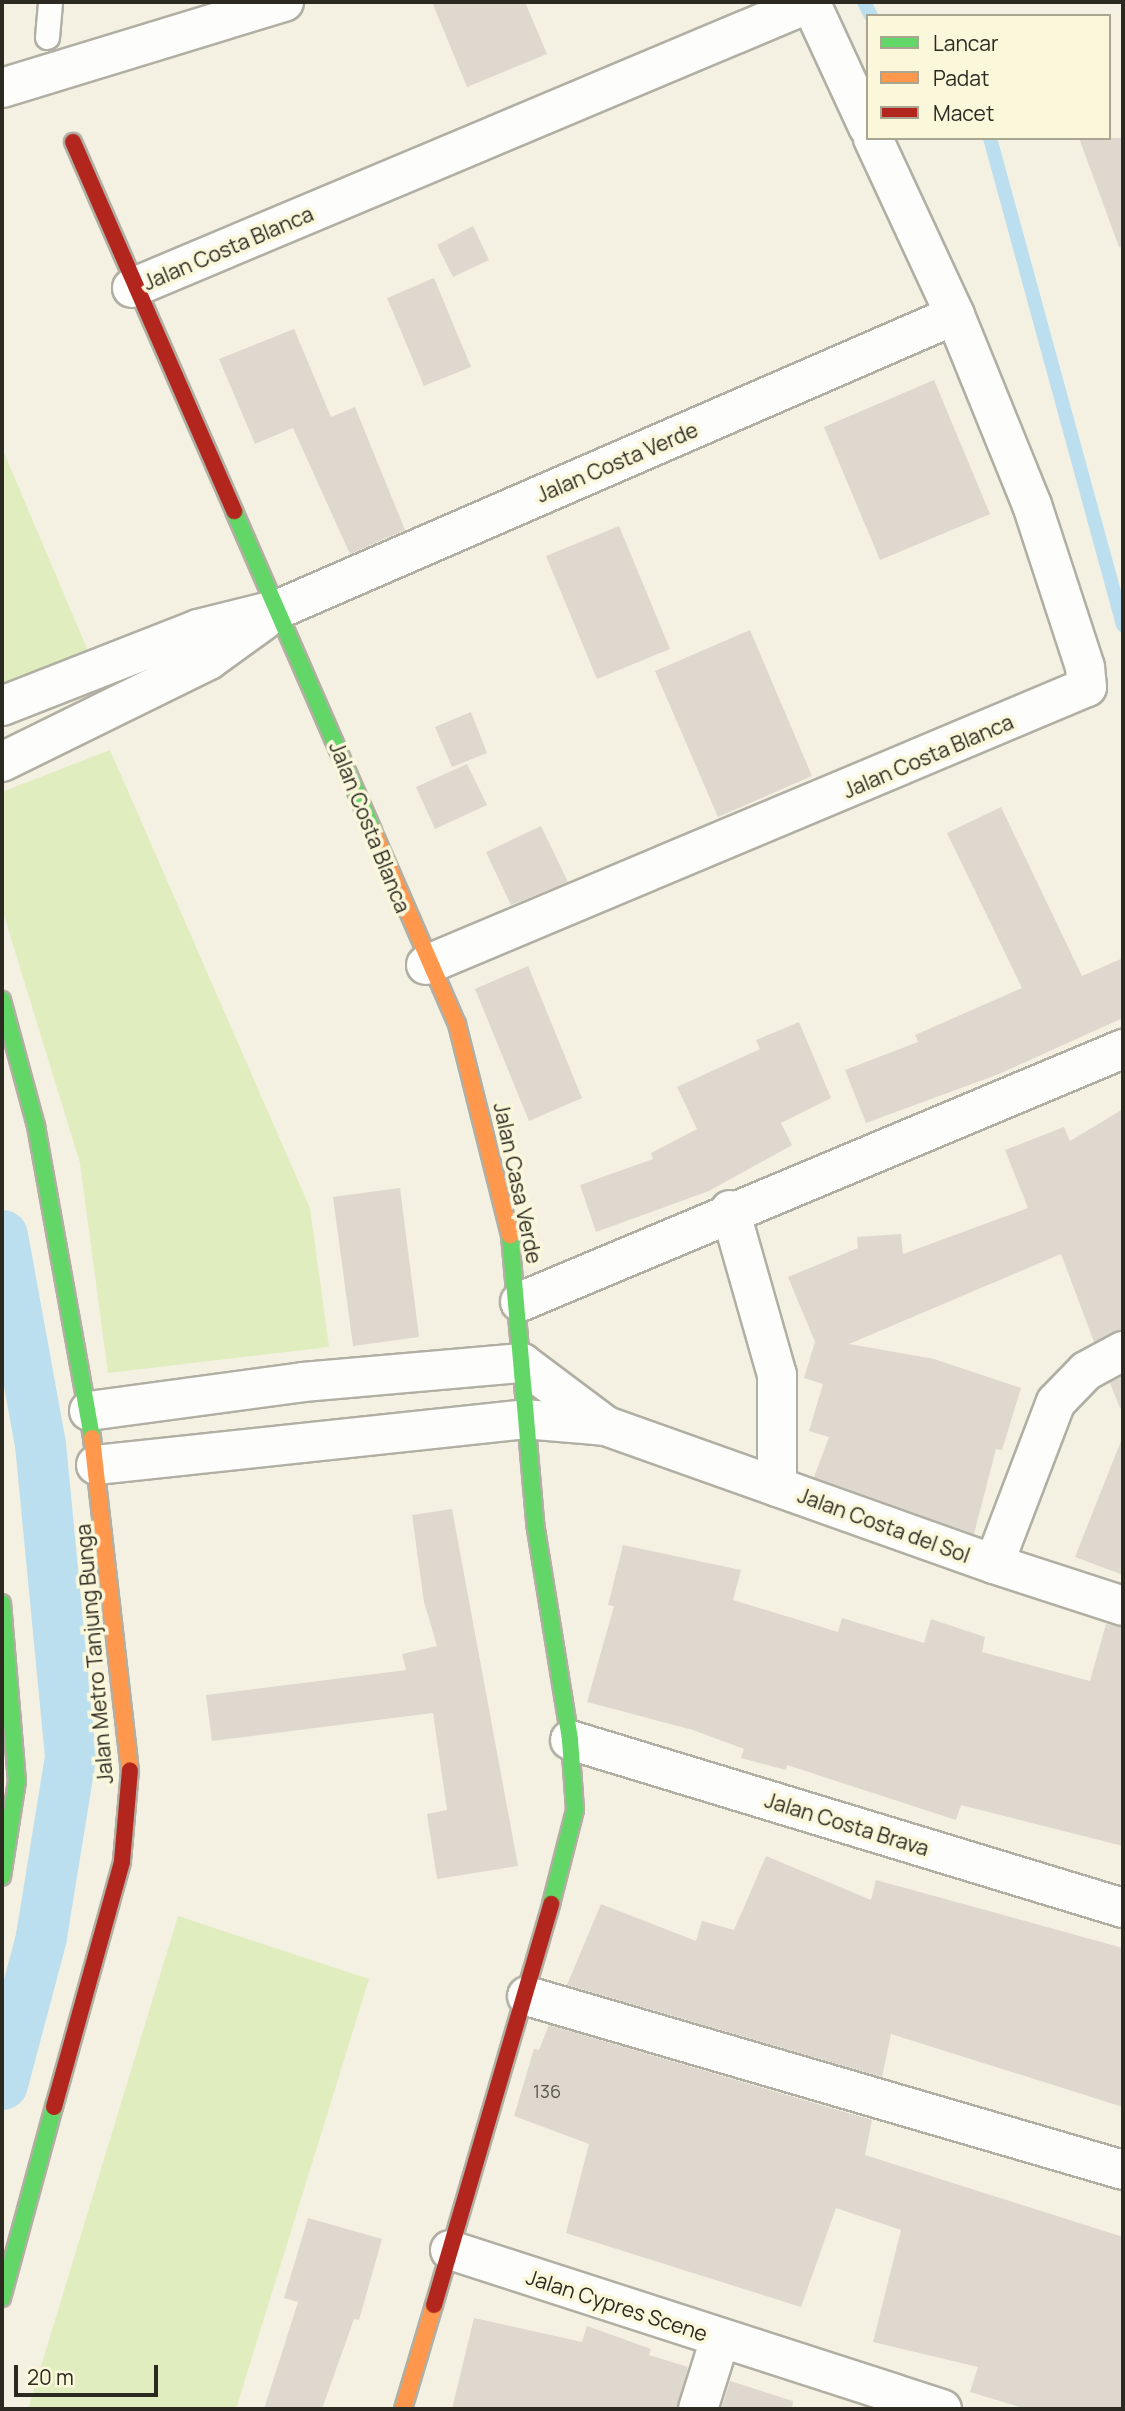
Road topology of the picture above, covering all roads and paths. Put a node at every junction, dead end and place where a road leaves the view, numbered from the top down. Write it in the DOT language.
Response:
graph roads {
  1 [pos="50,2"];
  2 [pos="285,2"];
  3 [pos="47,37"];
  4 [pos="2,88"];
  5 [pos="866,123"];
  6 [pos="874,140"];
  7 [pos="72,142"];
  8 [pos="132,288"];
  9 [pos="954,315"];
  10 [pos="279,609"];
  11 [pos="2,706"];
  12 [pos="2,762"];
  13 [pos="426,965"];
  14 [pos="2,1000"];
  15 [pos="1123,1049"];
  16 [pos="730,1210"];
  17 [pos="520,1302"];
  18 [pos="1123,1351"];
  19 [pos="522,1363"];
  20 [pos="89,1411"];
  21 [pos="524,1419"];
  22 [pos="606,1426"];
  23 [pos="96,1465"];
  24 [pos="777,1487"];
  25 [pos="994,1564"];
  26 [pos="2,1603"];
  27 [pos="1123,1606"];
  28 [pos="570,1740"];
  29 [pos="2,1877"];
  30 [pos="1123,1908"];
  31 [pos="527,1996"];
  32 [pos="1123,2170"];
  33 [pos="450,2250"];
  34 [pos="3,2293"];
  35 [pos="720,2339"];
  36 [pos="403,2409"];
  37 [pos="698,2409"];
  38 [pos="942,2409"];
  1 -- 3 [label="lane"];
  2 -- 4 [label="street"];
  5 -- 8 [label="street, Jalan Costa Blanca"];
  6 -- 9 [label="street, Jalan Costa Blanca"];
  7 -- 8 [label="street"];
  8 -- 10 [label="street, Jalan Costa Blanca"];
  9 -- 10 [label="street, Jalan Costa Verde"];
  9 -- 13 [label="street, Jalan Costa Blanca"];
  10 -- 11 [label="street"];
  10 -- 12 [label="street"];
  10 -- 13 [label="street, Jalan Costa Blanca"];
  13 -- 17 [label="street, Jalan Casa Verde"];
  14 -- 20 [label="street, Jalan Metro Tanjung Bunga"];
  15 -- 16 [label="street"];
  16 -- 17 [label="street"];
  16 -- 24 [label="street"];
  17 -- 19 [label="street, Jalan Casa Verde"];
  18 -- 25 [label="street, Jalan Costa del Sol"];
  19 -- 20 [label="street"];
  19 -- 21 [label="street, Jalan Casa Verde"];
  19 -- 22 [label="street"];
  20 -- 23 [label="street, Jalan Metro Tanjung Bunga"];
  21 -- 22 [label="street, Jalan Costa del Sol"];
  21 -- 23 [label="street, Jalan Costa del Sol"];
  21 -- 28 [label="street"];
  22 -- 24 [label="street, Jalan Costa del Sol"];
  23 -- 34 [label="street, Jalan Metro Tanjung Bunga"];
  24 -- 25 [label="street, Jalan Costa del Sol"];
  25 -- 27 [label="street"];
  26 -- 29 [label="street"];
  28 -- 30 [label="street, Jalan Costa Brava"];
  28 -- 31 [label="street"];
  31 -- 32 [label="street"];
  31 -- 33 [label="street"];
  33 -- 35 [label="street, Jalan Cypres Scene"];
  33 -- 36 [label="street"];
  35 -- 37 [label="street"];
  35 -- 38 [label="street, Jalan Cypres Scene"];
}
